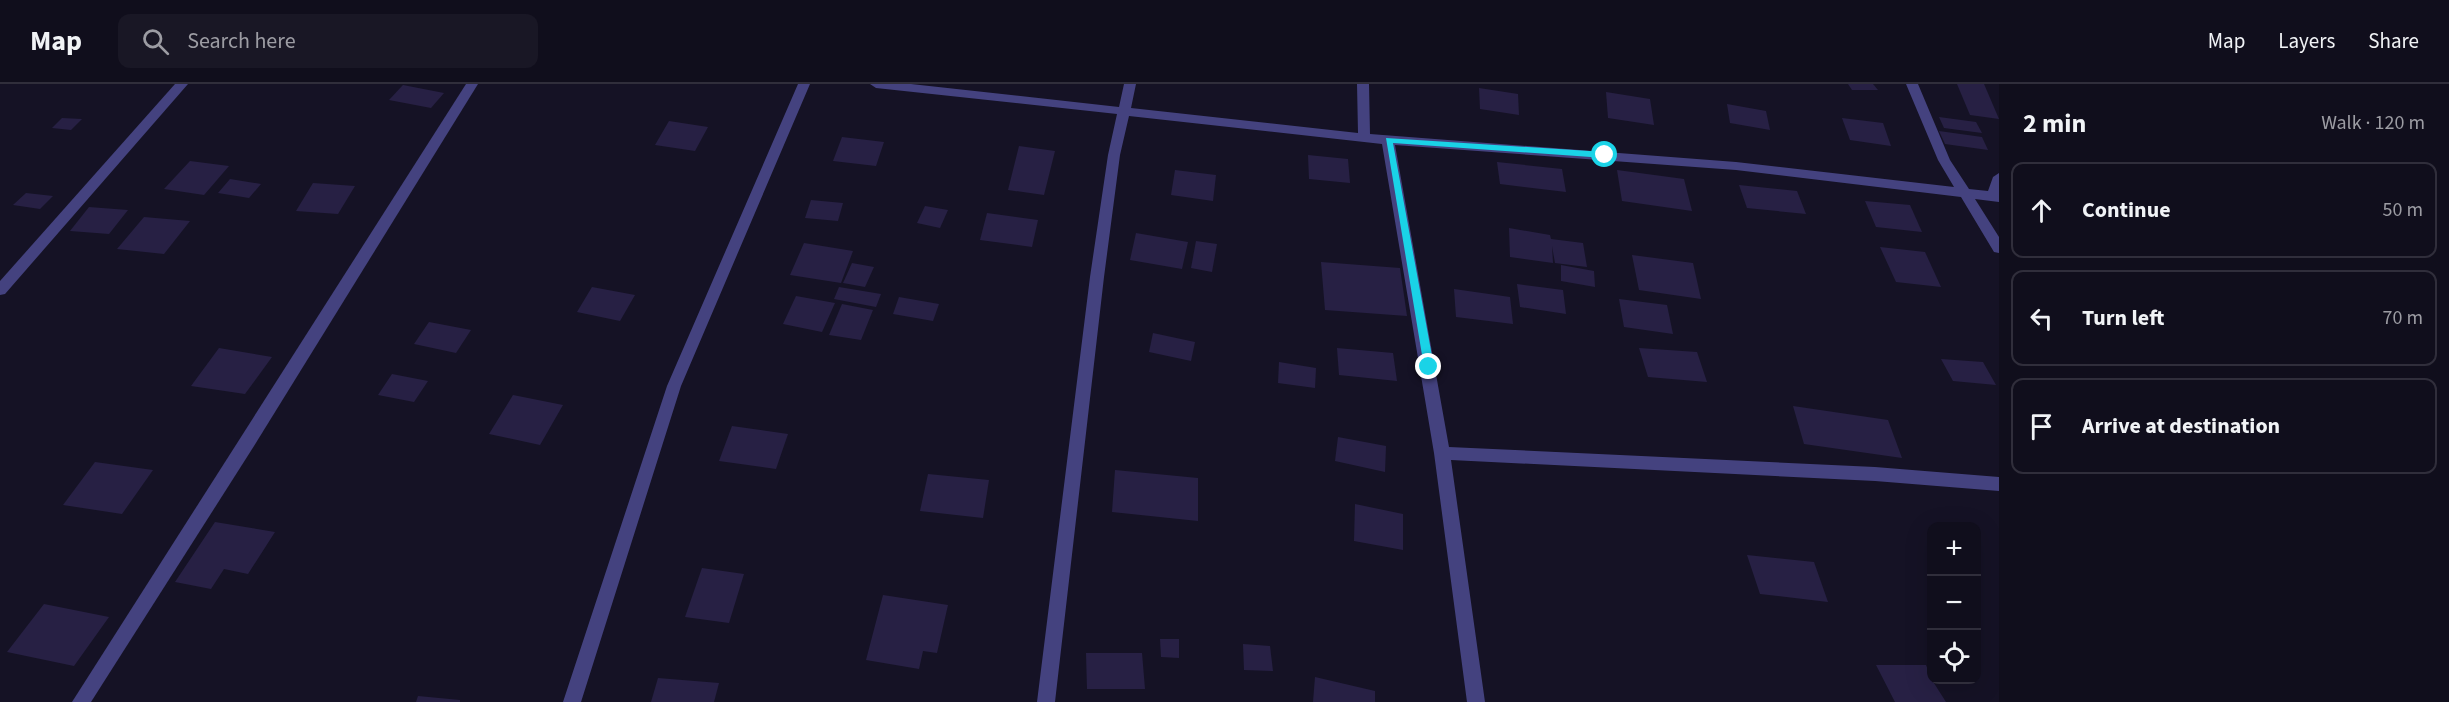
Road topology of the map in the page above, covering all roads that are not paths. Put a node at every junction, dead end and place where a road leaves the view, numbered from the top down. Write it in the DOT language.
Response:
graph roads {
  1 [pos="182,84"];
  2 [pos="472,84"];
  3 [pos="804,84"];
  4 [pos="876,84"];
  5 [pos="1130,84"];
  6 [pos="1363,84"];
  7 [pos="1912,84"];
  8 [pos="1123,112"];
  9 [pos="1364,136"];
  10 [pos="1388,140"];
  11 [pos="1999,177"];
  12 [pos="1966,193"];
  13 [pos="1996,197"];
  14 [pos="1999,248"];
  15 [pos="0,290"];
  16 [pos="1442,453"];
  17 [pos="1999,484"];
  18 [pos="81,702"];
  19 [pos="573,702"];
  20 [pos="1046,702"];
  21 [pos="1476,702"];
  1 -- 15 [label="street"];
  2 -- 18 [label="street"];
  3 -- 19 [label="street"];
  4 -- 8 [label="street"];
  5 -- 8 [label="street"];
  6 -- 9 [label="street"];
  7 -- 12 [label="street"];
  8 -- 9 [label="street"];
  8 -- 20 [label="street"];
  9 -- 10 [label="street"];
  10 -- 12 [label="street"];
  10 -- 16 [label="street"];
  11 -- 13 [label="street"];
  12 -- 13 [label="street"];
  12 -- 14 [label="street"];
  16 -- 17 [label="street"];
  16 -- 21 [label="street"];
}
